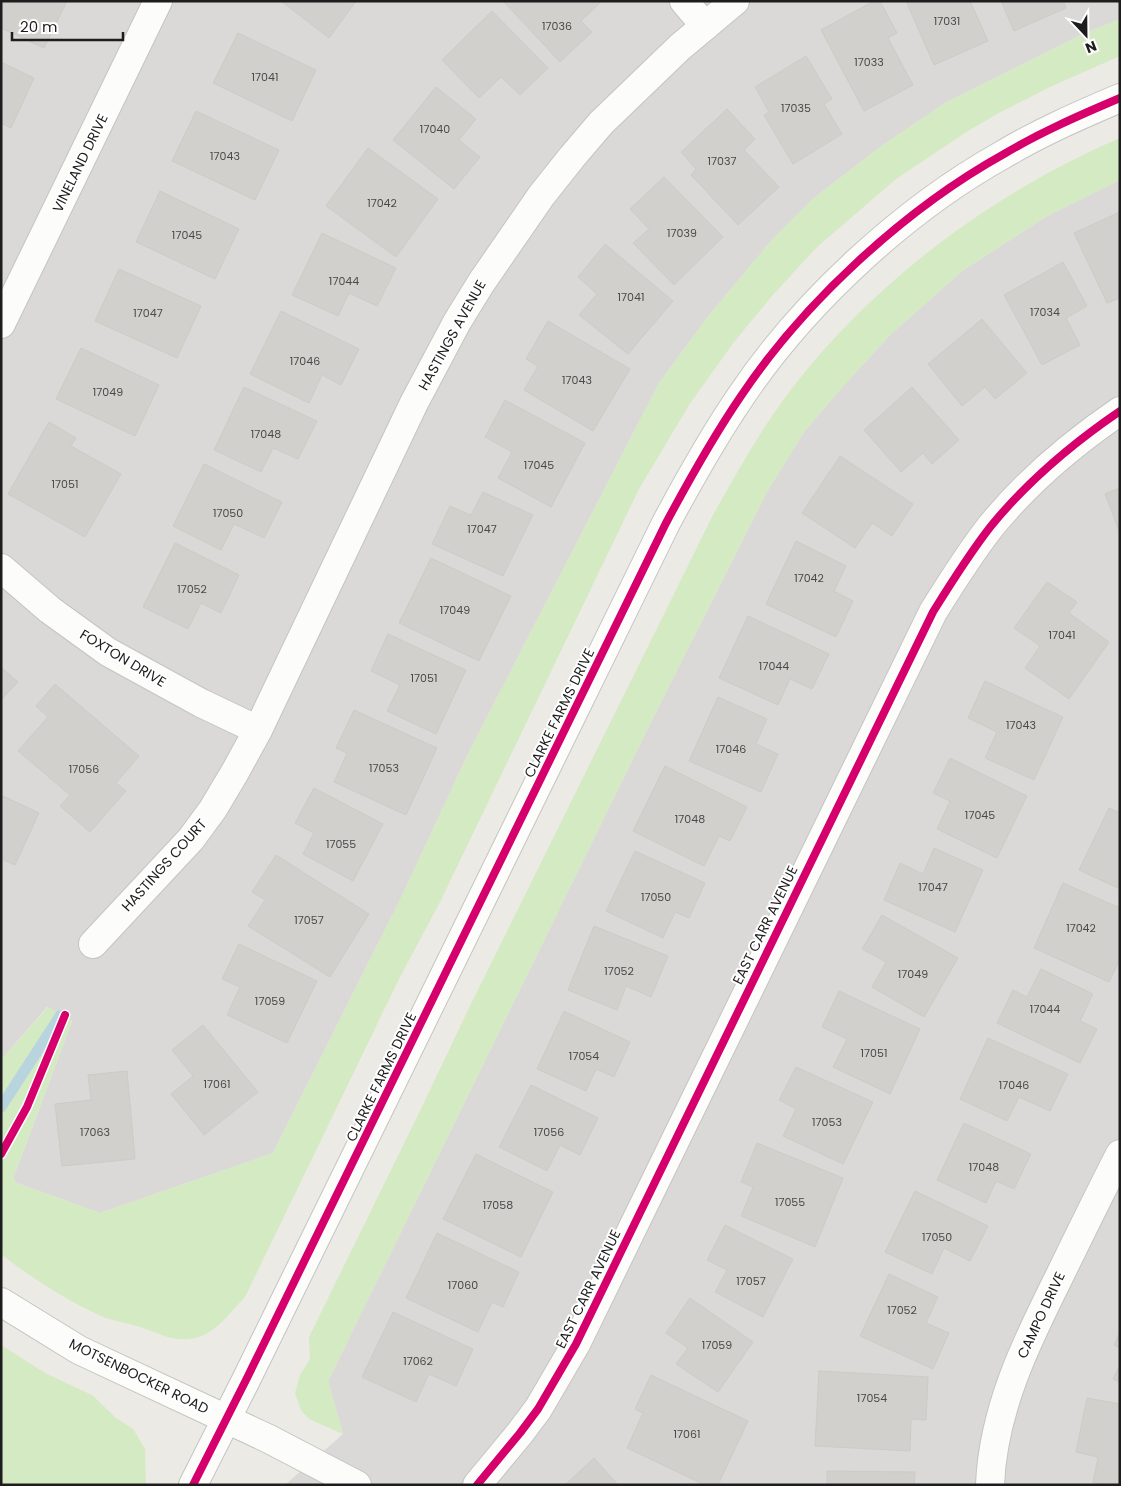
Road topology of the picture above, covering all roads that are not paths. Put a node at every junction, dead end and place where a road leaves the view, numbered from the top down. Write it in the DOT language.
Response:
graph roads {
  1 [pos="158,1"];
  2 [pos="684,1"];
  3 [pos="735,1"];
  4 [pos="706,26"];
  5 [pos="1120,98"];
  6 [pos="1,324"];
  7 [pos="1120,411"];
  8 [pos="1,568"];
  9 [pos="258,730"];
  10 [pos="93,944"];
  11 [pos="1120,1154"];
  12 [pos="1,1302"];
  13 [pos="226,1418"];
  14 [pos="193,1485"];
  15 [pos="357,1485"];
  16 [pos="477,1485"];
  17 [pos="990,1485"];
  1 -- 6 [label="street, VINELAND DRIVE"];
  2 -- 4 [label="street"];
  3 -- 4 [label="street, HASTINGS AVENUE"];
  4 -- 9 [label="street, HASTINGS AVENUE"];
  5 -- 13 [label="street, CLARKE FARMS DRIVE"];
  7 -- 16 [label="street, EAST CARR AVENUE"];
  8 -- 9 [label="street, FOXTON DRIVE"];
  9 -- 10 [label="street, HASTINGS COURT"];
  11 -- 17 [label="street, CAMPO DRIVE"];
  12 -- 13 [label="street, MOTSENBOCKER ROAD"];
  13 -- 14 [label="street, CLARKE FARMS DRIVE"];
  13 -- 15 [label="street, MOTSENBOCKER ROAD"];
}
